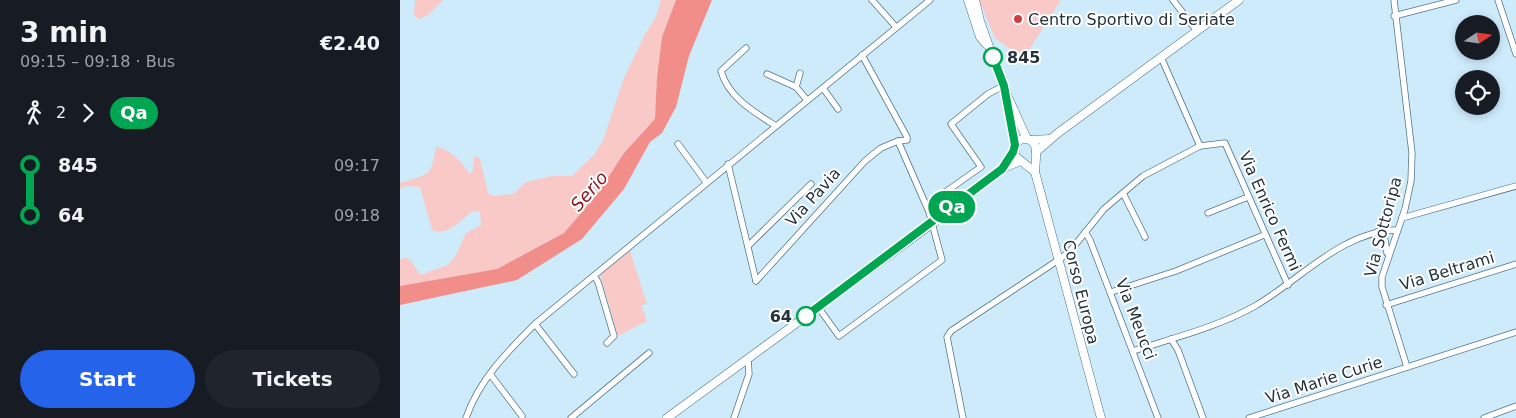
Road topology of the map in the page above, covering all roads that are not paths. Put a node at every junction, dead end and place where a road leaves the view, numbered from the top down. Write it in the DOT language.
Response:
graph roads {
  1 [pos="872,0"];
  2 [pos="930,0"];
  3 [pos="1173,0"];
  4 [pos="1239,0"];
  5 [pos="1394,0"];
  6 [pos="1456,0"];
  7 [pos="1498,0"];
  8 [pos="969,1"];
  9 [pos="1394,16"];
  10 [pos="896,27"];
  11 [pos="1197,31"];
  12 [pos="746,48"];
  13 [pos="1516,54"];
  14 [pos="862,55"];
  15 [pos="1161,57"];
  16 [pos="800,73"];
  17 [pos="767,74"];
  18 [pos="1004,86"];
  19 [pos="796,87"];
  20 [pos="823,88"];
  21 [pos="807,100"];
  22 [pos="838,110"];
  23 [pos="776,126"];
  24 [pos="1050,139"];
  25 [pos="1029,140"];
  26 [pos="898,141"];
  27 [pos="678,144"];
  28 [pos="1200,146"];
  29 [pos="1014,148"];
  30 [pos="1035,154"];
  31 [pos="1022,161"];
  32 [pos="728,164"];
  33 [pos="1002,169"];
  34 [pos="1035,172"];
  35 [pos="705,181"];
  36 [pos="811,184"];
  37 [pos="1516,186"];
  38 [pos="1123,193"];
  39 [pos="1248,197"];
  40 [pos="931,202"];
  41 [pos="1208,213"];
  42 [pos="1402,218"];
  43 [pos="933,223"];
  44 [pos="1397,230"];
  45 [pos="1084,232"];
  46 [pos="1377,232"];
  47 [pos="1264,235"];
  48 [pos="1145,237"];
  49 [pos="748,246"];
  50 [pos="1388,257"];
  51 [pos="1060,259"];
  52 [pos="1516,264"];
  53 [pos="594,276"];
  54 [pos="1288,285"];
  55 [pos="1111,292"];
  56 [pos="1386,304"];
  57 [pos="818,307"];
  58 [pos="535,324"];
  59 [pos="1516,332"];
  60 [pos="1171,339"];
  61 [pos="607,343"];
  62 [pos="1133,351"];
  63 [pos="648,352"];
  64 [pos="748,359"];
  65 [pos="1406,368"];
  66 [pos="490,374"];
  67 [pos="574,374"];
  68 [pos="1516,406"];
  69 [pos="1500,411"];
  70 [pos="522,416"];
  71 [pos="466,418"];
  72 [pos="571,418"];
  73 [pos="667,418"];
  74 [pos="734,418"];
  75 [pos="963,418"];
  76 [pos="1101,418"];
  77 [pos="1158,418"];
  78 [pos="1203,418"];
  79 [pos="1249,418"];
  80 [pos="1484,418"];
  81 [pos="1502,418"];
  1 -- 10 [label="street"];
  2 -- 10 [label="street"];
  3 -- 11 [label="street"];
  4 -- 11 [label="main road"];
  5 -- 9 [label="street, Via Sottoripa"];
  6 -- 9 [label="street"];
  7 -- 13 [label="street"];
  8 -- 18 [label="main road, Corso Europa"];
  9 -- 42 [label="street, Via Sottoripa"];
  10 -- 14 [label="street"];
  11 -- 15 [label="main road"];
  12 -- 23 [label="street"];
  14 -- 20 [label="street"];
  14 -- 26 [label="street"];
  15 -- 24 [label="main road"];
  15 -- 28 [label="street"];
  16 -- 19 [label="street"];
  17 -- 19 [label="street"];
  18 -- 25 [label="main road, Corso Europa"];
  18 -- 29 [label="main road, Corso Europa"];
  18 -- 40 [label="street"];
  19 -- 21 [label="street"];
  20 -- 21 [label="street"];
  20 -- 22 [label="street"];
  21 -- 23 [label="street"];
  23 -- 32 [label="street"];
  24 -- 25 [label="main road"];
  24 -- 30 [label="main road"];
  25 -- 29 [label="main road"];
  25 -- 30 [label="main road, Corso Europa"];
  26 -- 43 [label="street"];
  26 -- 49 [label="street, Via Pavia"];
  27 -- 35 [label="street"];
  28 -- 38 [label="street"];
  28 -- 39 [label="street, Via Enrico Fermi"];
  29 -- 31 [label="main road, Corso Europa"];
  29 -- 33 [label="main road"];
  30 -- 31 [label="main road"];
  30 -- 34 [label="main road, Corso Europa"];
  31 -- 33 [label="main road"];
  31 -- 34 [label="main road, Corso Europa"];
  32 -- 35 [label="street"];
  32 -- 49 [label="street"];
  33 -- 43 [label="main road"];
  34 -- 51 [label="main road, Corso Europa"];
  35 -- 53 [label="street"];
  36 -- 49 [label="street"];
  37 -- 42 [label="street"];
  38 -- 45 [label="street"];
  38 -- 48 [label="street"];
  39 -- 41 [label="street"];
  39 -- 47 [label="street, Via Enrico Fermi"];
  42 -- 44 [label="street, Via Sottoripa"];
  43 -- 57 [label="main road"];
  43 -- 57 [label="street"];
  44 -- 46 [label="street"];
  44 -- 50 [label="street, Via Sottoripa"];
  45 -- 51 [label="street"];
  45 -- 55 [label="street, Via Meucci"];
  46 -- 50 [label="street"];
  46 -- 54 [label="street"];
  47 -- 54 [label="street, Via Enrico Fermi"];
  47 -- 55 [label="street"];
  50 -- 56 [label="street, Via Sottoripa"];
  51 -- 75 [label="street"];
  51 -- 76 [label="main road, Corso Europa"];
  52 -- 56 [label="street, Via Beltrami"];
  53 -- 58 [label="street"];
  53 -- 61 [label="street"];
  54 -- 60 [label="street"];
  55 -- 62 [label="street, Via Meucci"];
  56 -- 65 [label="street, Via Sottoripa"];
  57 -- 64 [label="main road"];
  58 -- 66 [label="street"];
  58 -- 67 [label="street"];
  59 -- 65 [label="street, Via Marie Curie"];
  60 -- 62 [label="street"];
  60 -- 78 [label="street"];
  62 -- 77 [label="street, Via Meucci"];
  63 -- 72 [label="street"];
  64 -- 73 [label="main road"];
  64 -- 74 [label="street"];
  65 -- 79 [label="street, Via Marie Curie"];
  66 -- 70 [label="street"];
  66 -- 71 [label="street"];
  68 -- 69 [label="street"];
  69 -- 80 [label="street"];
  69 -- 81 [label="street"];
}
